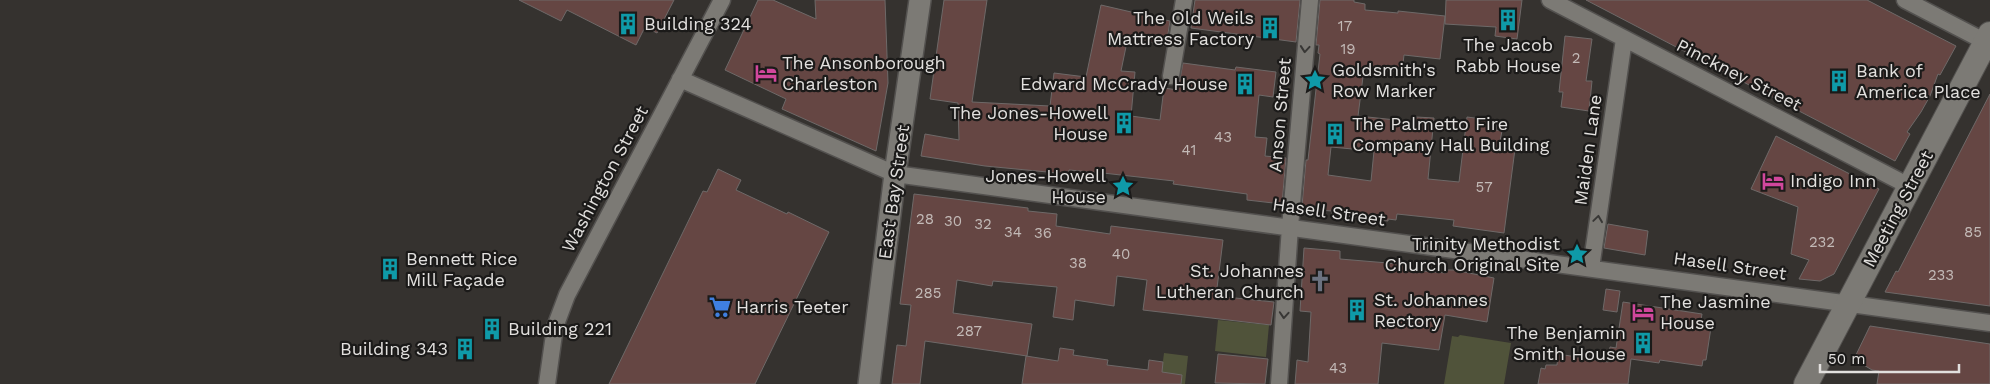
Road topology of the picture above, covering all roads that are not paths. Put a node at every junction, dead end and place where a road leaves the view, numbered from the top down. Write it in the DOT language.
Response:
graph roads {
  1 [pos="722,0"];
  2 [pos="920,0"];
  3 [pos="1184,0"];
  4 [pos="1310,0"];
  5 [pos="1550,0"];
  6 [pos="1905,0"];
  7 [pos="1988,38"];
  8 [pos="1624,39"];
  9 [pos="1171,76"];
  10 [pos="680,78"];
  11 [pos="895,174"];
  12 [pos="1909,186"];
  13 [pos="1290,227"];
  14 [pos="1591,268"];
  15 [pos="1849,303"];
  16 [pos="1990,323"];
  17 [pos="547,384"];
  18 [pos="869,384"];
  19 [pos="1280,384"];
  20 [pos="1806,384"];
  1 -- 10 [label="street, Washington Street"];
  2 -- 11 [label="street, East Bay Street"];
  3 -- 9 [label="street"];
  4 -- 13 [label="street, Anson Street, one-way"];
  5 -- 8 [label="street, Pinckney Street"];
  6 -- 7 [label="street"];
  7 -- 12 [label="main road, Meeting Street"];
  8 -- 12 [label="street, Pinckney Street"];
  14 -- 8 [label="street, Maiden Lane, one-way"];
  10 -- 11 [label="street, Hasell Street"];
  10 -- 17 [label="street, Washington Street"];
  11 -- 13 [label="street, Hasell Street"];
  11 -- 18 [label="street, East Bay Street"];
  12 -- 15 [label="main road, Meeting Street"];
  13 -- 14 [label="street, Hasell Street"];
  13 -- 19 [label="street, Anson Street, one-way"];
  14 -- 15 [label="street, Hasell Street"];
  15 -- 16 [label="street, Hasell Street"];
  15 -- 20 [label="main road, Meeting Street"];
}
